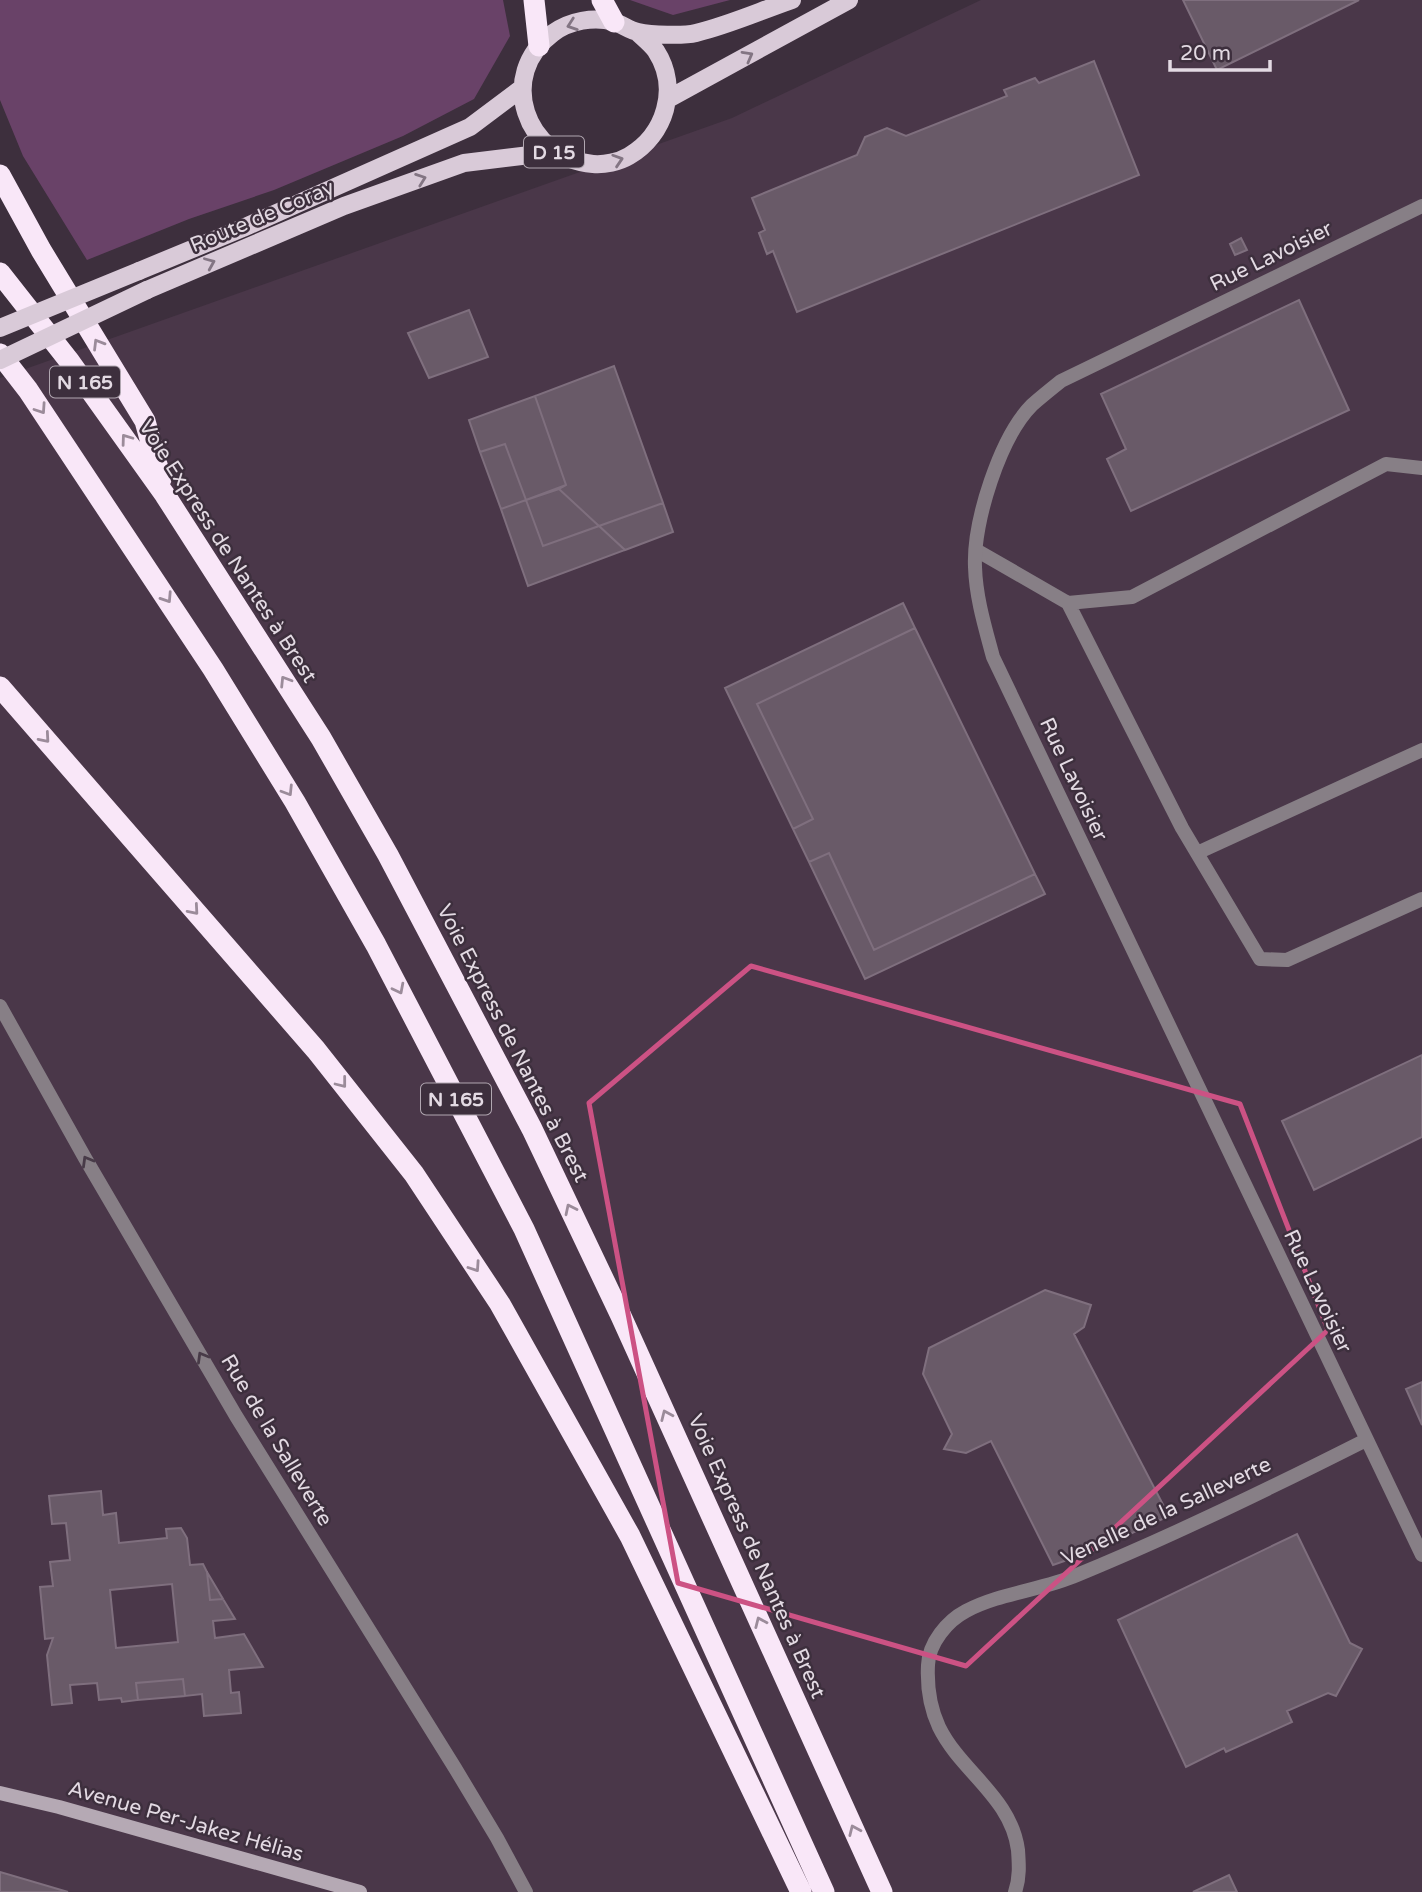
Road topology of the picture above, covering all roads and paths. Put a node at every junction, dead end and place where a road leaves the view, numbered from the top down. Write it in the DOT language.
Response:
graph roads {
  1 [pos="534,0"];
  2 [pos="602,0"];
  3 [pos="792,0"];
  4 [pos="849,0"];
  5 [pos="614,22"];
  6 [pos="637,32"];
  7 [pos="539,46"];
  8 [pos="522,88"];
  9 [pos="668,99"];
  10 [pos="555,152"];
  11 [pos="0,175"];
  12 [pos="1422,206"];
  13 [pos="0,273"];
  14 [pos="0,328"];
  15 [pos="0,354"];
  16 [pos="0,360"];
  17 [pos="1422,468"];
  18 [pos="165,495"];
  19 [pos="976,550"];
  20 [pos="1069,603"];
  21 [pos="0,687"];
  22 [pos="1422,750"];
  23 [pos="1197,853"];
  24 [pos="1422,899"];
  25 [pos="0,1006"];
  26 [pos="1366,1440"];
  27 [pos="1422,1555"];
  28 [pos="0,1793"];
  29 [pos="360,1892"];
  30 [pos="526,1892"];
  31 [pos="801,1892"];
  32 [pos="824,1892"];
  33 [pos="882,1892"];
  34 [pos="1015,1892"];
  1 -- 7 [label="highway"];
  2 -- 5 [label="highway"];
  3 -- 6 [label="main road"];
  9 -- 4 [label="main road, one-way"];
  5 -- 6 [label="main road"];
  5 -- 7 [label="main road, one-way"];
  6 -- 9 [label="main road"];
  7 -- 8 [label="main road"];
  8 -- 10 [label="main road, Route de Coray / D 15"];
  8 -- 14 [label="main road, Route de Coray, bridge"];
  10 -- 9 [label="main road, Route de Coray / D 15, one-way"];
  16 -- 10 [label="main road, Route de Coray / D 15, one-way, bridge"];
  18 -- 11 [label="highway, one-way"];
  12 -- 19 [label="street, Rue Lavoisier"];
  18 -- 13 [label="highway, Voie Express de Nantes à Brest / N 165, one-way"];
  15 -- 32 [label="highway, N 165, one-way"];
  17 -- 20 [label="street"];
  33 -- 18 [label="highway, Voie Express de Nantes à Brest / N 165, one-way"];
  19 -- 20 [label="street"];
  19 -- 26 [label="street, Rue Lavoisier"];
  20 -- 23 [label="street"];
  21 -- 31 [label="highway, one-way"];
  22 -- 23 [label="street"];
  23 -- 24 [label="street"];
  30 -- 25 [label="street, Rue de la Salleverte, one-way"];
  26 -- 27 [label="street, Rue Lavoisier"];
  26 -- 34 [label="street, Venelle de la Salleverte"];
  28 -- 29 [label="street, Avenue Per-Jakez Hélias"];
}
